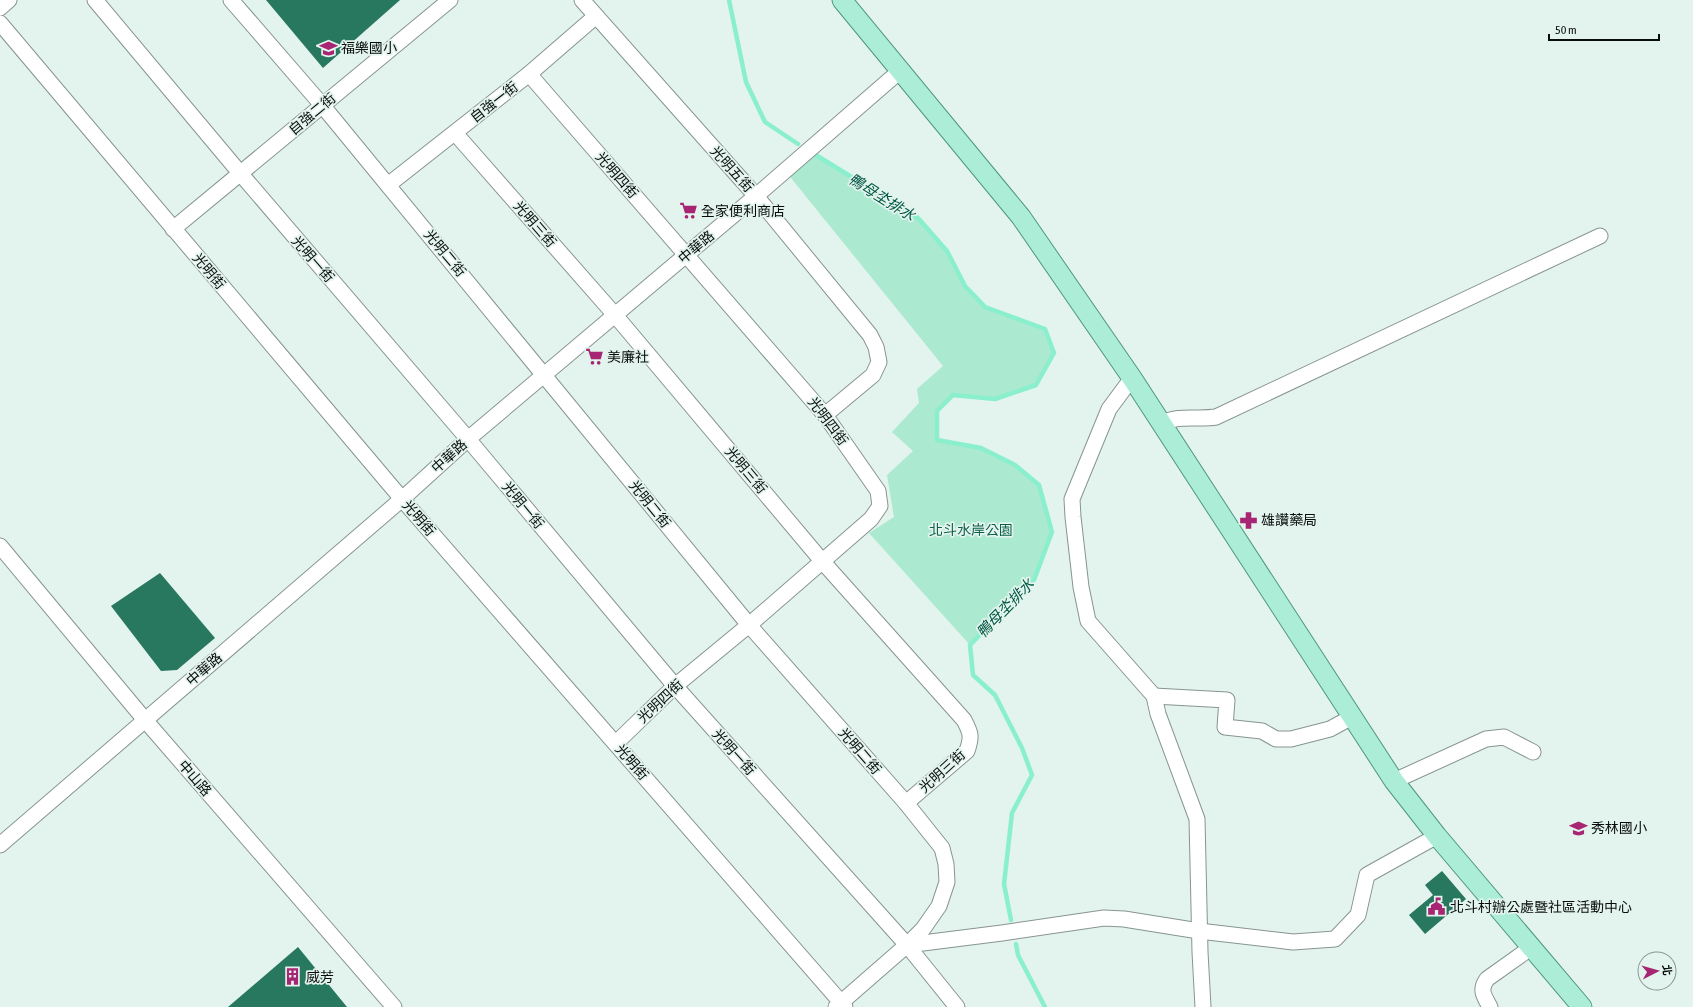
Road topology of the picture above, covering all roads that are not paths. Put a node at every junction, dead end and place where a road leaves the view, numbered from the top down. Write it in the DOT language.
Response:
graph roads {
  1 [pos="9,0"];
  2 [pos="94,0"];
  3 [pos="231,0"];
  4 [pos="450,0"];
  5 [pos="582,0"];
  6 [pos="842,0"];
  7 [pos="0,8"];
  8 [pos="596,16"];
  9 [pos="0,23"];
  10 [pos="901,70"];
  11 [pos="529,74"];
  12 [pos="322,105"];
  13 [pos="455,133"];
  14 [pos="240,173"];
  15 [pos="388,185"];
  16 [pos="756,196"];
  17 [pos="173,229"];
  18 [pos="1600,236"];
  19 [pos="686,255"];
  20 [pos="615,315"];
  21 [pos="545,374"];
  22 [pos="1132,378"];
  23 [pos="825,415"];
  24 [pos="1161,424"];
  25 [pos="468,439"];
  26 [pos="402,499"];
  27 [pos="0,546"];
  28 [pos="822,561"];
  29 [pos="749,625"];
  30 [pos="674,686"];
  31 [pos="1154,696"];
  32 [pos="1352,717"];
  33 [pos="145,720"];
  34 [pos="616,743"];
  35 [pos="1533,752"];
  36 [pos="1394,781"];
  37 [pos="906,803"];
  38 [pos="1437,836"];
  39 [pos="0,845"];
  40 [pos="1199,931"];
  41 [pos="908,945"];
  42 [pos="1532,947"];
  43 [pos="841,1006"];
  44 [pos="394,1007"];
  45 [pos="957,1007"];
  46 [pos="1203,1007"];
  47 [pos="1490,1007"];
  48 [pos="1582,1007"];
  1 -- 7 [label="street"];
  2 -- 14 [label="street, 光明一街"];
  3 -- 12 [label="street, 光明二街"];
  4 -- 12 [label="street, 自強二街"];
  5 -- 8 [label="street, 光明五街"];
  6 -- 10 [label="main road"];
  8 -- 11 [label="street, 自強一街"];
  8 -- 16 [label="street, 光明五街"];
  9 -- 17 [label="street, 光明街"];
  10 -- 16 [label="street, 中華路"];
  10 -- 22 [label="main road"];
  11 -- 13 [label="street, 自強一街"];
  11 -- 19 [label="street, 光明四街"];
  12 -- 14 [label="street, 自強二街"];
  12 -- 15 [label="street, 光明二街"];
  13 -- 15 [label="street, 自強一街"];
  13 -- 20 [label="street, 光明三街"];
  14 -- 17 [label="street, 自強二街"];
  14 -- 25 [label="street, 光明一街"];
  15 -- 21 [label="street, 光明二街"];
  16 -- 19 [label="street, 中華路"];
  16 -- 23 [label="street, 光明五街"];
  17 -- 26 [label="street, 光明街"];
  18 -- 24 [label="street"];
  19 -- 20 [label="street, 中華路"];
  19 -- 23 [label="street, 光明四街"];
  20 -- 21 [label="street, 中華路"];
  20 -- 28 [label="street, 光明三街"];
  21 -- 25 [label="street, 中華路"];
  21 -- 29 [label="street, 光明二街"];
  22 -- 24 [label="main road"];
  22 -- 31 [label="street"];
  23 -- 28 [label="street, 光明四街"];
  24 -- 32 [label="main road"];
  25 -- 26 [label="street, 中華路"];
  25 -- 30 [label="street, 光明一街"];
  26 -- 33 [label="street, 中華路"];
  26 -- 34 [label="street, 光明街"];
  27 -- 33 [label="street, 中山路"];
  28 -- 29 [label="street, 光明四街"];
  28 -- 37 [label="street, 光明三街"];
  29 -- 30 [label="street, 光明四街"];
  29 -- 37 [label="street, 光明二街"];
  30 -- 34 [label="street, 光明四街"];
  30 -- 41 [label="street, 光明一街"];
  31 -- 32 [label="street"];
  31 -- 40 [label="street"];
  32 -- 36 [label="main road"];
  33 -- 39 [label="street, 中華路"];
  33 -- 44 [label="street, 中山路"];
  34 -- 43 [label="street, 光明街"];
  35 -- 36 [label="street"];
  36 -- 38 [label="main road"];
  37 -- 41 [label="street, 光明二街"];
  38 -- 40 [label="street"];
  38 -- 42 [label="main road"];
  40 -- 41 [label="street"];
  40 -- 46 [label="street"];
  41 -- 43 [label="street, 光明二街"];
  41 -- 45 [label="street, 光明一街"];
  42 -- 47 [label="street"];
  42 -- 48 [label="main road"];
}
